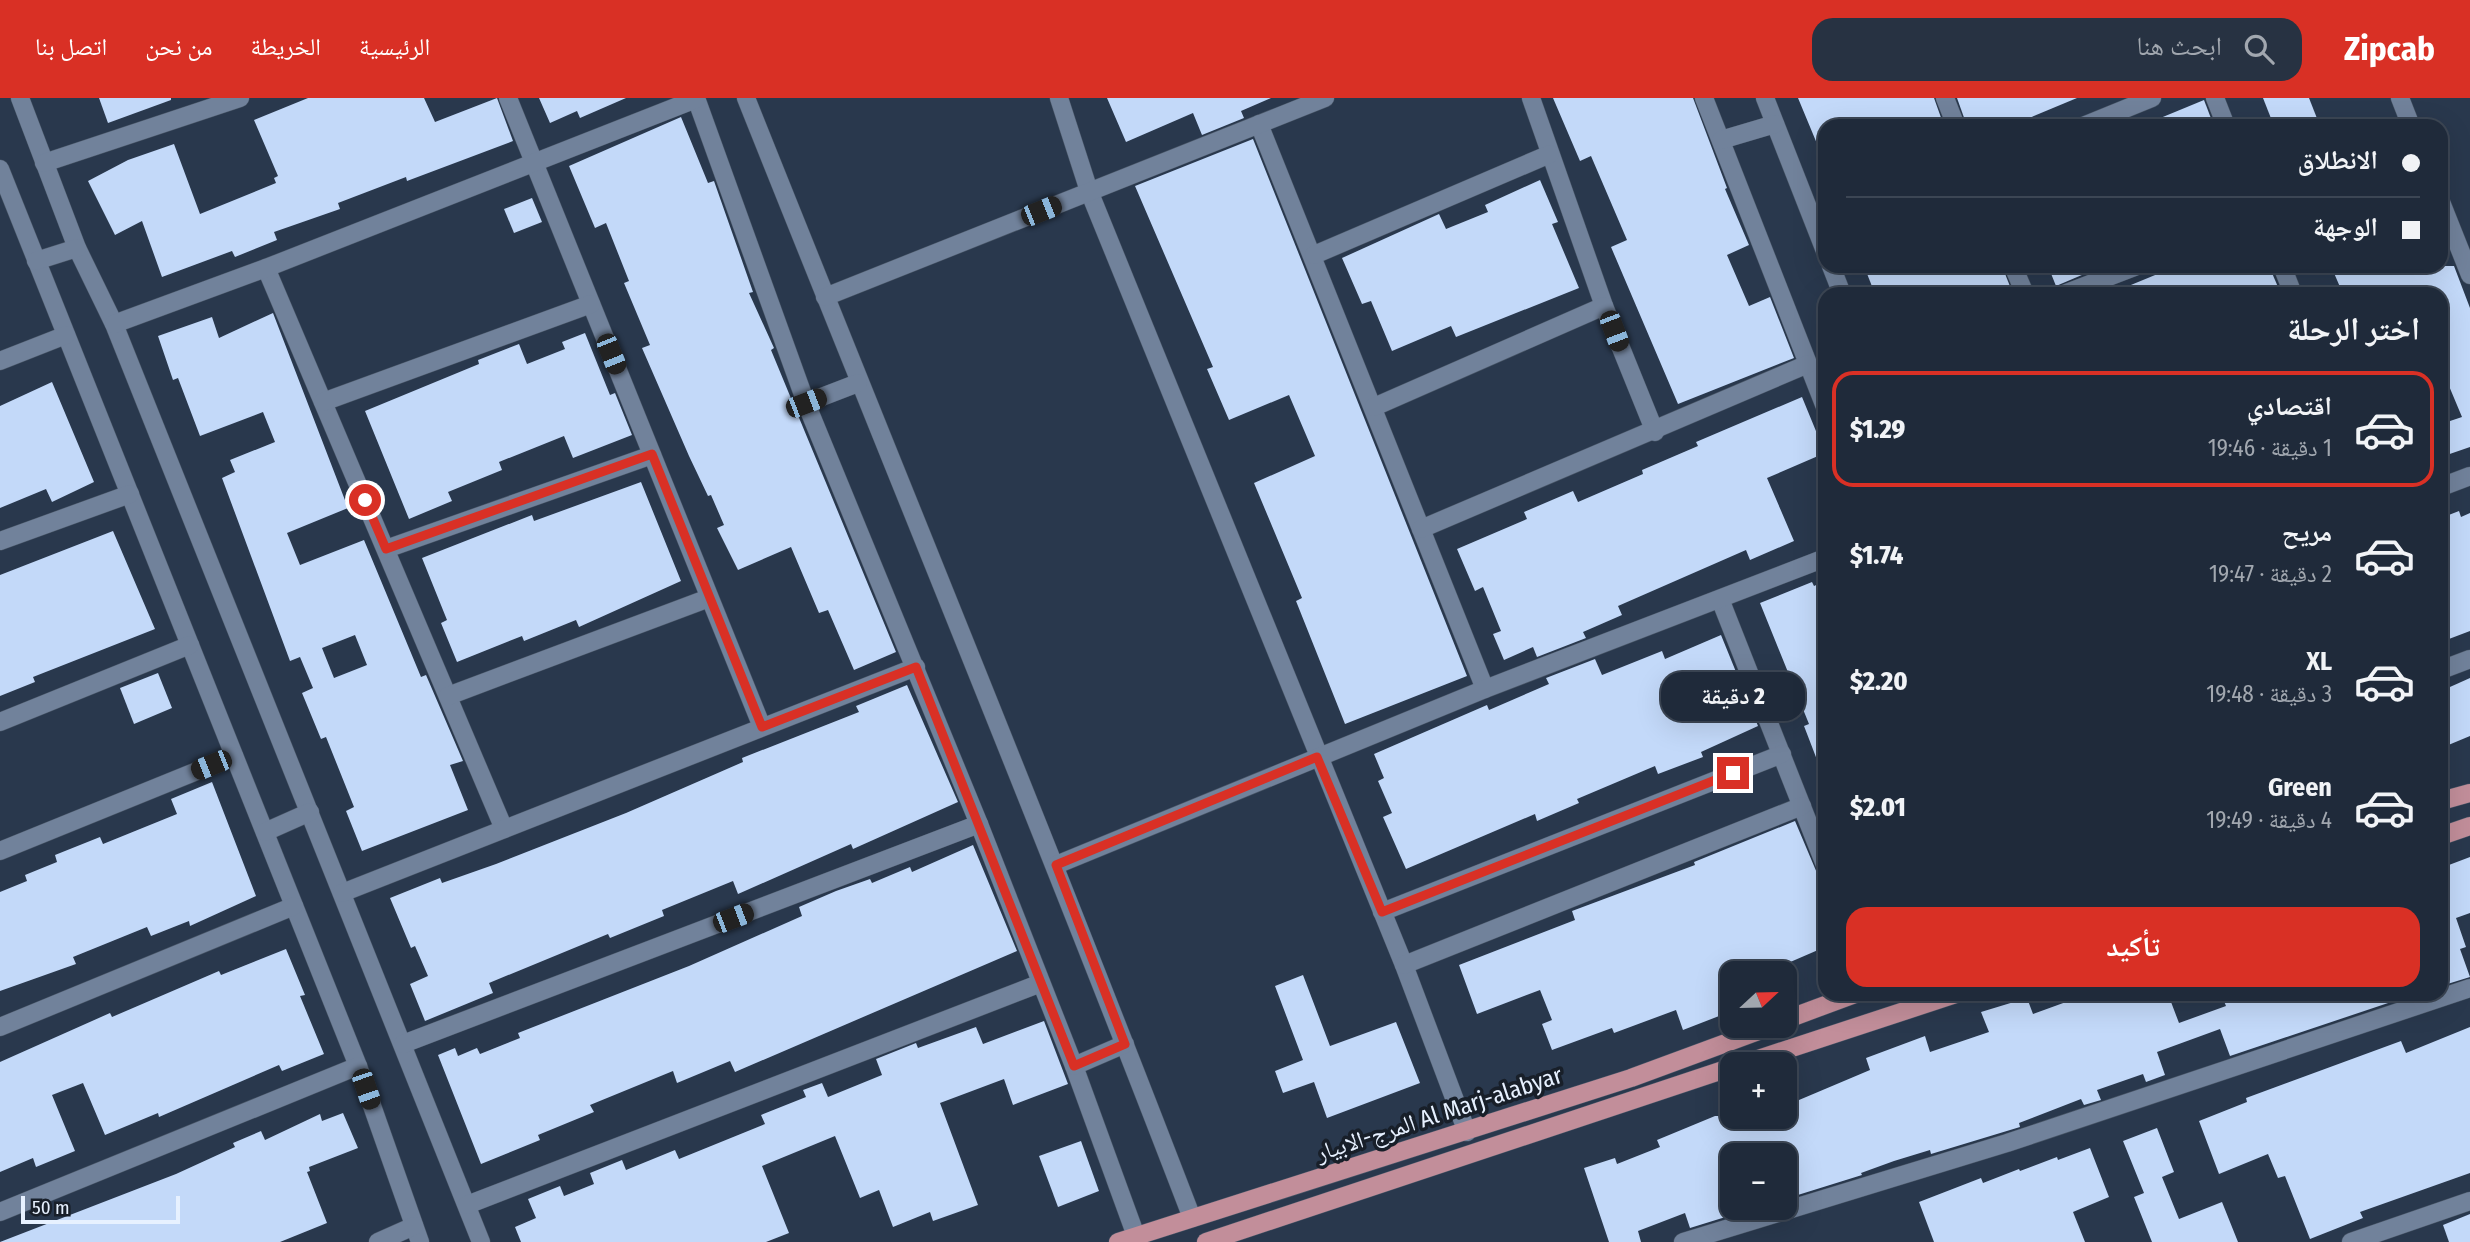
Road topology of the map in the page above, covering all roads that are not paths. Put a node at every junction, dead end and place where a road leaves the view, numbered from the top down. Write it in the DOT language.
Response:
graph roads {
  1 [pos="20,98"];
  2 [pos="240,98"];
  3 [pos="508,98"];
  4 [pos="746,98"];
  5 [pos="1059,98"];
  6 [pos="1325,98"];
  7 [pos="1531,98"];
  8 [pos="1704,98"];
  9 [pos="1765,98"];
  10 [pos="1945,98"];
  11 [pos="2152,98"];
  12 [pos="2215,98"];
  13 [pos="2399,98"];
  14 [pos="696,99"];
  15 [pos="1953,119"];
  16 [pos="2100,119"];
  17 [pos="2223,119"];
  18 [pos="2408,119"];
  19 [pos="1259,124"];
  20 [pos="1775,124"];
  21 [pos="1721,140"];
  22 [pos="1550,154"];
  23 [pos="44,163"];
  24 [pos="535,164"];
  25 [pos="0,169"];
  26 [pos="1089,191"];
  27 [pos="2448,220"];
  28 [pos="1818,233"];
  29 [pos="77,248"];
  30 [pos="1314,255"];
  31 [pos="36,261"];
  32 [pos="266,268"];
  33 [pos="2119,273"];
  34 [pos="2470,275"];
  35 [pos="2082,287"];
  36 [pos="825,297"];
  37 [pos="591,304"];
  38 [pos="1604,306"];
  39 [pos="114,324"];
  40 [pos="66,335"];
  41 [pos="0,361"];
  42 [pos="1808,364"];
  43 [pos="858,383"];
  44 [pos="1818,389"];
  45 [pos="323,402"];
  46 [pos="806,403"];
  47 [pos="1374,407"];
  48 [pos="1655,432"];
  49 [pos="652,454"];
  50 [pos="2470,476"];
  51 [pos="2448,484"];
  52 [pos="130,494"];
  53 [pos="1421,529"];
  54 [pos="0,541"];
  55 [pos="386,549"];
  56 [pos="1818,561"];
  57 [pos="709,598"];
  58 [pos="1720,599"];
  59 [pos="190,645"];
  60 [pos="2470,659"];
  61 [pos="916,667"];
  62 [pos="2448,667"];
  63 [pos="1485,689"];
  64 [pos="448,696"];
  65 [pos="0,722"];
  66 [pos="762,727"];
  67 [pos="1782,754"];
  68 [pos="234,756"];
  69 [pos="1317,757"];
  70 [pos="2470,793"];
  71 [pos="2448,799"];
  72 [pos="1802,806"];
  73 [pos="310,812"];
  74 [pos="979,824"];
  75 [pos="2470,827"];
  76 [pos="505,829"];
  77 [pos="265,832"];
  78 [pos="2448,834"];
  79 [pos="1818,847"];
  80 [pos="0,851"];
  81 [pos="1056,865"];
  82 [pos="342,892"];
  83 [pos="294,906"];
  84 [pos="1382,912"];
  85 [pos="1404,965"];
  86 [pos="1041,983"];
  87 [pos="2470,988"];
  88 [pos="2448,995"];
  89 [pos="1837,1001"];
  90 [pos="1935,1001"];
  91 [pos="2431,1001"];
  92 [pos="1797,1016"];
  93 [pos="0,1027"];
  94 [pos="1739,1038"];
  95 [pos="403,1044"];
  96 [pos="1125,1044"];
  97 [pos="1780,1052"];
  98 [pos="358,1066"];
  99 [pos="1074,1066"];
  100 [pos="1720,1071"];
  101 [pos="1467,1132"];
  102 [pos="2470,1201"];
  103 [pos="467,1205"];
  104 [pos="0,1213"];
  105 [pos="1192,1218"];
  106 [pos="417,1234"];
  107 [pos="1136,1236"];
  108 [pos="378,1242"];
  109 [pos="481,1242"];
  110 [pos="1118,1242"];
  111 [pos="1206,1242"];
  112 [pos="1683,1242"];
  113 [pos="2351,1242"];
  1 -- 23 [label="street"];
  2 -- 23 [label="street"];
  3 -- 24 [label="street"];
  4 -- 36 [label="street"];
  5 -- 26 [label="street"];
  6 -- 19 [label="street"];
  7 -- 22 [label="street"];
  8 -- 21 [label="street"];
  9 -- 20 [label="street"];
  10 -- 15 [label="street"];
  11 -- 16 [label="street"];
  12 -- 17 [label="street"];
  13 -- 18 [label="street"];
  14 -- 24 [label="street"];
  14 -- 46 [label="street"];
  19 -- 26 [label="street"];
  19 -- 30 [label="street"];
  20 -- 21 [label="street"];
  20 -- 28 [label="street"];
  21 -- 42 [label="street"];
  22 -- 30 [label="street"];
  22 -- 38 [label="street"];
  23 -- 29 [label="street"];
  24 -- 32 [label="street"];
  24 -- 37 [label="street"];
  25 -- 31 [label="street"];
  26 -- 36 [label="street"];
  26 -- 69 [label="street"];
  27 -- 34 [label="street"];
  29 -- 31 [label="street"];
  29 -- 39 [label="street"];
  30 -- 47 [label="street"];
  31 -- 40 [label="street"];
  32 -- 39 [label="street"];
  32 -- 45 [label="street"];
  33 -- 35 [label="street"];
  36 -- 43 [label="street"];
  37 -- 45 [label="street"];
  37 -- 49 [label="street"];
  38 -- 47 [label="street"];
  38 -- 48 [label="street"];
  39 -- 73 [label="street"];
  40 -- 41 [label="street"];
  40 -- 52 [label="street"];
  42 -- 44 [label="street"];
  42 -- 48 [label="street"];
  43 -- 46 [label="street"];
  43 -- 81 [label="street"];
  45 -- 55 [label="street"];
  46 -- 61 [label="street"];
  47 -- 53 [label="street"];
  48 -- 53 [label="street"];
  49 -- 55 [label="street"];
  49 -- 57 [label="street"];
  50 -- 51 [label="street"];
  52 -- 54 [label="street"];
  52 -- 59 [label="street"];
  53 -- 63 [label="street"];
  55 -- 64 [label="street"];
  56 -- 58 [label="street"];
  57 -- 64 [label="street"];
  57 -- 66 [label="street"];
  58 -- 63 [label="street"];
  58 -- 67 [label="street"];
  59 -- 65 [label="street"];
  59 -- 68 [label="street"];
  60 -- 62 [label="street"];
  61 -- 66 [label="street"];
  61 -- 74 [label="street"];
  63 -- 69 [label="street"];
  64 -- 76 [label="street"];
  66 -- 76 [label="street"];
  67 -- 72 [label="street"];
  67 -- 84 [label="street"];
  68 -- 77 [label="street"];
  68 -- 80 [label="street"];
  69 -- 81 [label="street"];
  69 -- 84 [label="street"];
  70 -- 71 [label="main road"];
  72 -- 79 [label="street"];
  72 -- 85 [label="street"];
  73 -- 77 [label="street"];
  73 -- 82 [label="street"];
  74 -- 86 [label="street"];
  74 -- 95 [label="street"];
  75 -- 78 [label="main road"];
  76 -- 82 [label="street"];
  77 -- 83 [label="street"];
  81 -- 96 [label="street"];
  82 -- 95 [label="street"];
  83 -- 93 [label="street"];
  83 -- 98 [label="street"];
  84 -- 85 [label="street"];
  85 -- 101 [label="street"];
  86 -- 99 [label="street"];
  86 -- 103 [label="street"];
  87 -- 88 [label="street"];
  89 -- 92 [label="main road"];
  90 -- 97 [label="main road"];
  91 -- 112 [label="street"];
  94 -- 101 [label="main road, المرج-الابيار Al Marj-alabyar"];
  95 -- 103 [label="street"];
  96 -- 99 [label="street"];
  96 -- 105 [label="street"];
  98 -- 104 [label="street"];
  98 -- 106 [label="street"];
  99 -- 107 [label="street"];
  100 -- 111 [label="main road, المرج-الابيار Al Marj-alabyar"];
  101 -- 105 [label="main road, المرج-الابيار Al Marj-alabyar"];
  102 -- 113 [label="street"];
  103 -- 109 [label="street"];
  105 -- 107 [label="main road, المرج-الابيار Al Marj-alabyar"];
  106 -- 108 [label="street"];
  107 -- 110 [label="main road, المرج-الابيار Al Marj-alabyar"];
}
